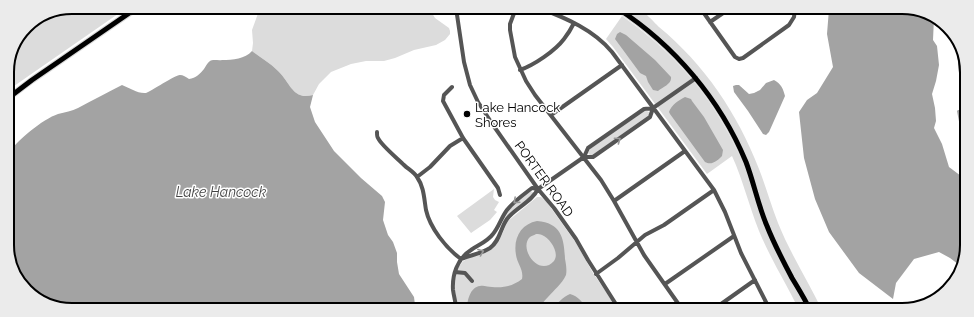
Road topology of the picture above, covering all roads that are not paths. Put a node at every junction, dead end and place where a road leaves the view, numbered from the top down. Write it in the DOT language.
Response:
graph roads {
  1 [pos="128,14"];
  2 [pos="457,14"];
  3 [pos="514,14"];
  4 [pos="555,14"];
  5 [pos="626,14"];
  6 [pos="704,14"];
  7 [pos="722,14"];
  8 [pos="794,14"];
  9 [pos="710,22"];
  10 [pos="574,23"];
  11 [pos="622,65"];
  12 [pos="520,70"];
  13 [pos="696,78"];
  14 [pos="452,87"];
  15 [pos="14,94"];
  16 [pos="653,108"];
  17 [pos="551,115"];
  18 [pos="377,132"];
  19 [pos="463,138"];
  20 [pos="686,151"];
  21 [pos="584,157"];
  22 [pos="417,177"];
  23 [pos="538,189"];
  24 [pos="714,190"];
  25 [pos="500,196"];
  26 [pos="614,201"];
  27 [pos="503,223"];
  28 [pos="734,236"];
  29 [pos="637,242"];
  30 [pos="461,259"];
  31 [pos="455,272"];
  32 [pos="596,274"];
  33 [pos="756,280"];
  34 [pos="472,281"];
  35 [pos="665,284"];
  36 [pos="455,303"];
  37 [pos="615,303"];
  38 [pos="678,303"];
  39 [pos="723,303"];
  40 [pos="767,303"];
  41 [pos="806,303"];
  1 -- 15 [label="main road"];
  2 -- 23 [label="street, PORTER ROAD"];
  3 -- 12 [label="street"];
  4 -- 10 [label="street"];
  5 -- 13 [label="main road"];
  6 -- 9 [label="street"];
  7 -- 9 [label="street"];
  8 -- 9 [label="street"];
  10 -- 11 [label="street"];
  10 -- 12 [label="street"];
  11 -- 16 [label="street"];
  11 -- 17 [label="street"];
  12 -- 17 [label="street"];
  13 -- 16 [label="street"];
  13 -- 41 [label="main road"];
  14 -- 19 [label="street"];
  16 -- 20 [label="street"];
  16 -- 21 [label="street"];
  21 -- 16 [label="street, one-way"];
  17 -- 21 [label="street"];
  18 -- 22 [label="street"];
  19 -- 22 [label="street"];
  19 -- 25 [label="street"];
  20 -- 24 [label="street"];
  20 -- 26 [label="street"];
  21 -- 23 [label="street"];
  21 -- 26 [label="street"];
  22 -- 30 [label="street"];
  23 -- 27 [label="street"];
  23 -- 27 [label="street, one-way"];
  23 -- 32 [label="street, PORTER ROAD"];
  24 -- 28 [label="street"];
  24 -- 29 [label="street"];
  26 -- 29 [label="street"];
  27 -- 30 [label="street"];
  30 -- 27 [label="street, one-way"];
  28 -- 33 [label="street"];
  28 -- 35 [label="street"];
  29 -- 32 [label="street"];
  29 -- 35 [label="street"];
  30 -- 31 [label="street"];
  31 -- 34 [label="street"];
  31 -- 36 [label="street"];
  32 -- 37 [label="street, PORTER ROAD"];
  33 -- 39 [label="street"];
  33 -- 40 [label="street"];
  35 -- 38 [label="street"];
}
